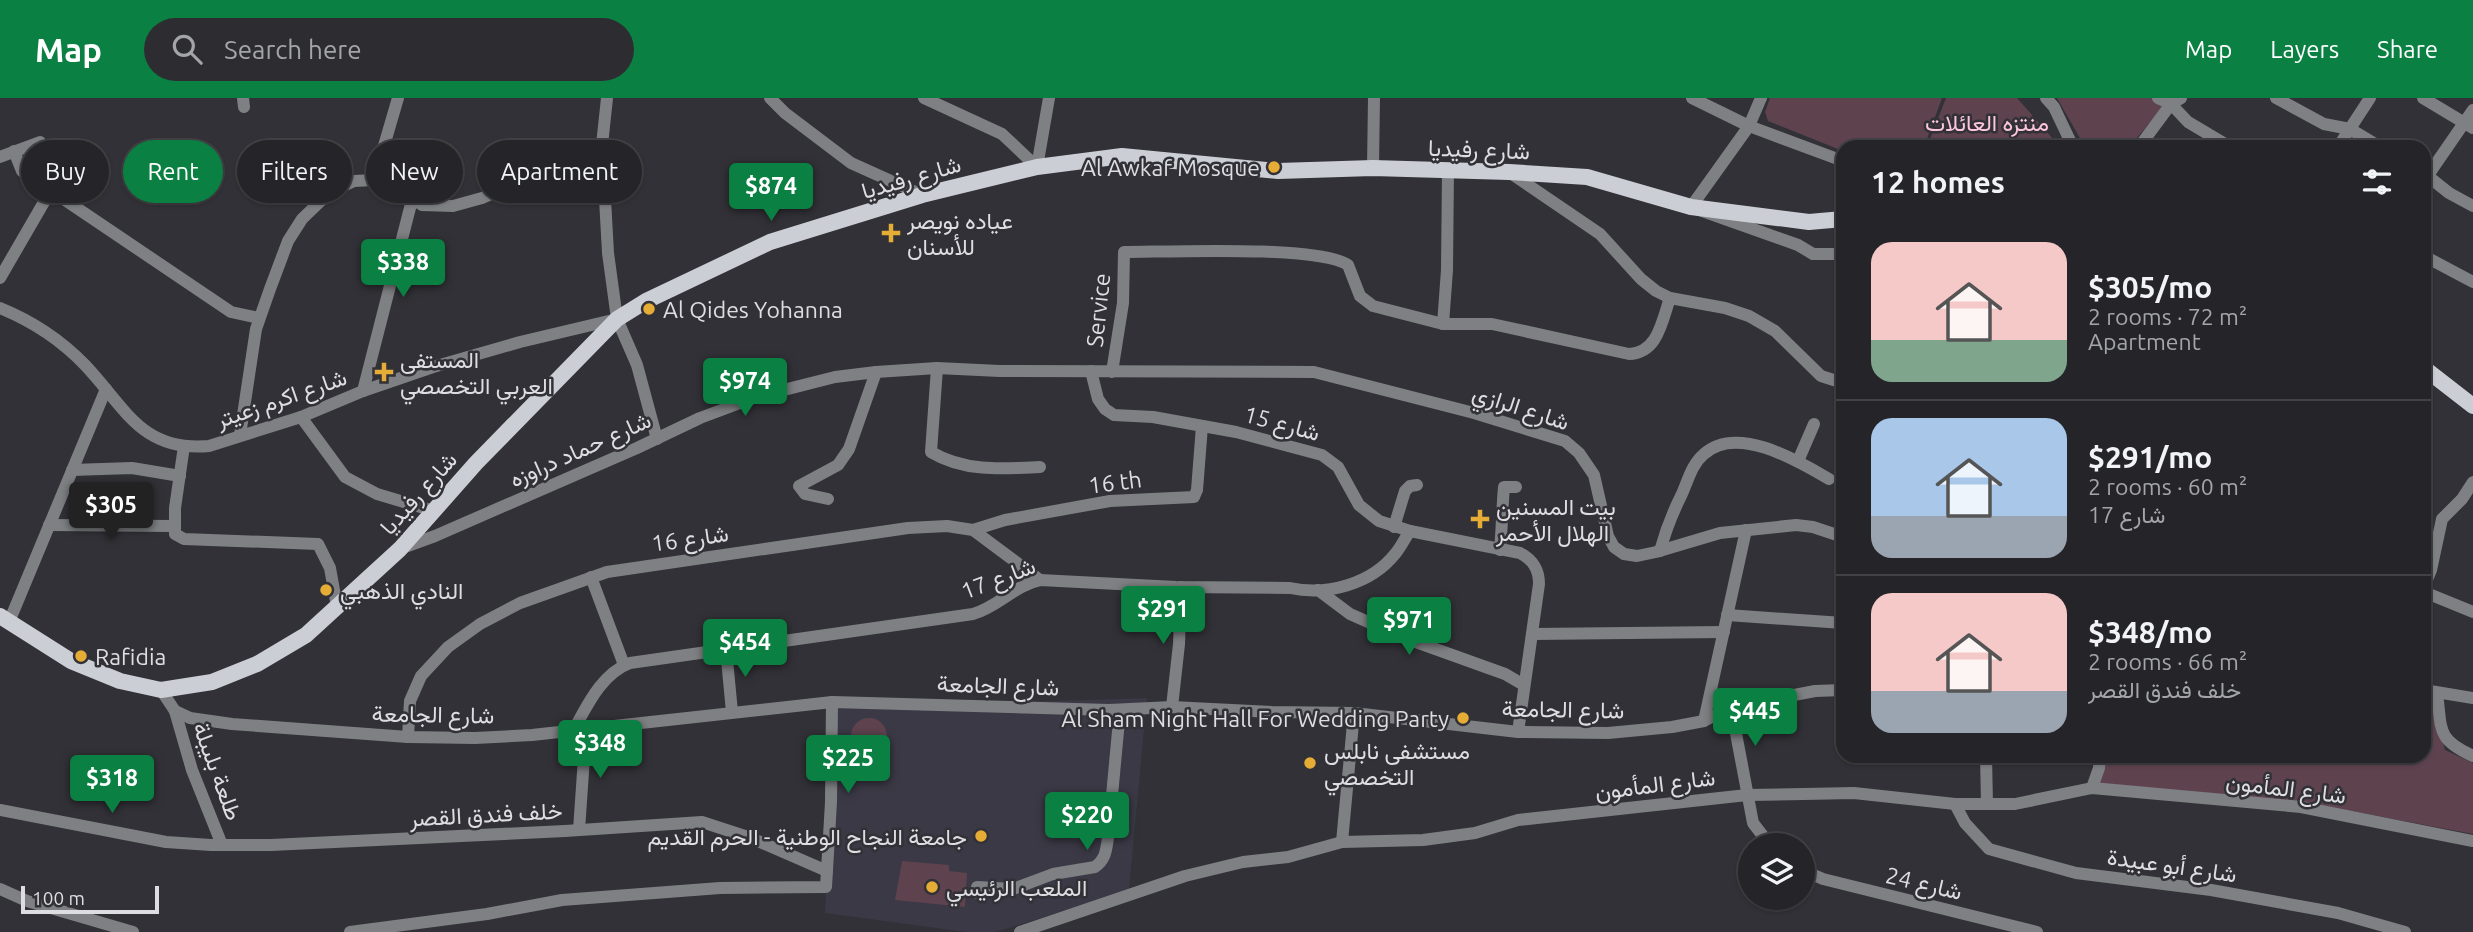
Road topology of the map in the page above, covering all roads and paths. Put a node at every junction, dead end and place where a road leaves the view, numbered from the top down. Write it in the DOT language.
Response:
graph roads {
  1 [pos="398,98"];
  2 [pos="607,98"];
  3 [pos="770,98"];
  4 [pos="923,98"];
  5 [pos="1049,98"];
  6 [pos="1374,98"];
  7 [pos="1692,98"];
  8 [pos="1708,98"];
  9 [pos="1761,98"];
  10 [pos="2046,98"];
  11 [pos="2158,98"];
  12 [pos="2276,98"];
  13 [pos="2370,98"];
  14 [pos="2423,98"];
  15 [pos="2176,101"];
  16 [pos="2473,110"];
  17 [pos="1723,114"];
  18 [pos="2468,125"];
  19 [pos="1749,126"];
  20 [pos="2350,129"];
  21 [pos="386,140"];
  22 [pos="603,140"];
  23 [pos="2070,140"];
  24 [pos="2145,140"];
  25 [pos="2218,140"];
  26 [pos="2343,140"];
  27 [pos="2368,140"];
  28 [pos="21,148"];
  29 [pos="13,151"];
  30 [pos="0,157"];
  31 [pos="1836,158"];
  32 [pos="1037,167"];
  33 [pos="1373,168"];
  34 [pos="21,169"];
  35 [pos="2431,169"];
  36 [pos="1448,170"];
  37 [pos="1509,172"];
  38 [pos="366,180"];
  39 [pos="2431,180"];
  40 [pos="922,195"];
  41 [pos="477,200"];
  42 [pos="43,203"];
  43 [pos="70,203"];
  44 [pos="411,203"];
  45 [pos="418,203"];
  46 [pos="605,203"];
  47 [pos="2473,206"];
  48 [pos="1690,207"];
  49 [pos="1836,220"];
  50 [pos="1836,254"];
  51 [pos="2431,260"];
  52 [pos="0,278"];
  53 [pos="2473,282"];
  54 [pos="1670,298"];
  55 [pos="0,308"];
  56 [pos="259,318"];
  57 [pos="617,319"];
  58 [pos="1443,324"];
  59 [pos="937,368"];
  60 [pos="1091,371"];
  61 [pos="876,372"];
  62 [pos="1112,372"];
  63 [pos="2431,374"];
  64 [pos="1836,381"];
  65 [pos="106,389"];
  66 [pos="363,391"];
  67 [pos="2473,407"];
  68 [pos="301,417"];
  69 [pos="1814,424"];
  70 [pos="1202,426"];
  71 [pos="240,435"];
  72 [pos="657,439"];
  73 [pos="184,446"];
  74 [pos="1798,461"];
  75 [pos="1040,467"];
  76 [pos="72,470"];
  77 [pos="180,476"];
  78 [pos="1829,479"];
  79 [pos="2473,482"];
  80 [pos="1418,485"];
  81 [pos="1516,487"];
  82 [pos="828,499"];
  83 [pos="434,511"];
  84 [pos="49,525"];
  85 [pos="173,526"];
  86 [pos="1394,527"];
  87 [pos="973,530"];
  88 [pos="1746,530"];
  89 [pos="1410,531"];
  90 [pos="1836,535"];
  91 [pos="400,549"];
  92 [pos="1500,550"];
  93 [pos="1660,551"];
  94 [pos="2431,569"];
  95 [pos="591,577"];
  96 [pos="1041,580"];
  97 [pos="1181,587"];
  98 [pos="1318,590"];
  99 [pos="2431,592"];
  100 [pos="337,607"];
  101 [pos="2473,612"];
  102 [pos="1727,615"];
  103 [pos="5,619"];
  104 [pos="1836,623"];
  105 [pos="1724,632"];
  106 [pos="1532,634"];
  107 [pos="726,649"];
  108 [pos="624,665"];
  109 [pos="1524,685"];
  110 [pos="161,690"];
  111 [pos="1836,690"];
  112 [pos="2431,692"];
  113 [pos="2437,693"];
  114 [pos="2473,698"];
  115 [pos="832,702"];
  116 [pos="1172,707"];
  117 [pos="1731,707"];
  118 [pos="1120,710"];
  119 [pos="175,711"];
  120 [pos="732,712"];
  121 [pos="1354,713"];
  122 [pos="1704,721"];
  123 [pos="580,730"];
  124 [pos="1518,732"];
  125 [pos="408,737"];
  126 [pos="2473,756"];
  127 [pos="1986,763"];
  128 [pos="2099,763"];
  129 [pos="2091,788"];
  130 [pos="1747,795"];
  131 [pos="1955,804"];
  132 [pos="1987,804"];
  133 [pos="0,810"];
  134 [pos="579,830"];
  135 [pos="1761,833"];
  136 [pos="2473,841"];
  137 [pos="1342,842"];
  138 [pos="222,845"];
  139 [pos="827,871"];
  140 [pos="1815,875"];
  141 [pos="0,890"];
  142 [pos="977,892"];
  143 [pos="133,932"];
  144 [pos="350,932"];
  145 [pos="1020,932"];
  146 [pos="2037,932"];
  147 [pos="2406,932"];
  1 -- 21 [label="street"];
  2 -- 22 [label="street"];
  3 -- 40 [label="street"];
  4 -- 32 [label="street"];
  5 -- 32 [label="street"];
  6 -- 33 [label="street"];
  7 -- 17 [label="street"];
  8 -- 17 [label="street"];
  9 -- 19 [label="street"];
  10 -- 23 [label="street"];
  11 -- 15 [label="street"];
  12 -- 20 [label="street"];
  13 -- 20 [label="street"];
  14 -- 18 [label="street"];
  15 -- 24 [label="street"];
  15 -- 25 [label="street"];
  16 -- 18 [label="street"];
  17 -- 19 [label="street"];
  18 -- 35 [label="street"];
  19 -- 31 [label="street"];
  19 -- 48 [label="street"];
  20 -- 26 [label="street"];
  20 -- 27 [label="street"];
  28 -- 29 [label="street"];
  29 -- 30 [label="street"];
  29 -- 34 [label="street"];
  32 -- 33 [label="main road, شارع رفيديا"];
  32 -- 40 [label="main road, شارع رفيديا"];
  33 -- 36 [label="main road, شارع رفيديا"];
  36 -- 37 [label="main road, شارع رفيديا"];
  36 -- 58 [label="street"];
  37 -- 48 [label="main road, شارع رفيديا"];
  37 -- 54 [label="street"];
  38 -- 56 [label="street"];
  39 -- 47 [label="street"];
  40 -- 57 [label="main road, شارع رفيديا"];
  41 -- 45 [label="street"];
  42 -- 52 [label="street"];
  43 -- 56 [label="street"];
  44 -- 66 [label="street"];
  46 -- 57 [label="street"];
  48 -- 49 [label="main road, شارع رفيديا"];
  48 -- 50 [label="street"];
  51 -- 53 [label="street"];
  54 -- 58 [label="street"];
  54 -- 64 [label="street"];
  55 -- 65 [label="street, شارع اكرم زعيتر"];
  56 -- 71 [label="street"];
  57 -- 66 [label="street, شارع اكرم زعيتر"];
  57 -- 72 [label="street"];
  57 -- 83 [label="main road, شارع رفيديا"];
  58 -- 62 [label="street, Service"];
  59 -- 60 [label="street, شارع حماد دراوزه"];
  59 -- 61 [label="street, شارع حماد دراوزه"];
  59 -- 75 [label="street"];
  60 -- 62 [label="street, شارع حماد دراوزه"];
  60 -- 70 [label="street, شارع 15"];
  61 -- 72 [label="street, شارع حماد دراوزه"];
  61 -- 82 [label="street"];
  62 -- 93 [label="street, شارع الرازي"];
  63 -- 67 [label="main road"];
  65 -- 73 [label="street, شارع اكرم زعيتر"];
  65 -- 76 [label="street"];
  66 -- 68 [label="street, شارع اكرم زعيتر"];
  68 -- 71 [label="street, شارع اكرم زعيتر"];
  68 -- 83 [label="street"];
  69 -- 74 [label="street"];
  70 -- 86 [label="street, شارع 15"];
  70 -- 87 [label="street, 16 th"];
  71 -- 73 [label="street, شارع اكرم زعيتر"];
  72 -- 91 [label="street, شارع حماد دراوزه"];
  73 -- 77 [label="street"];
  74 -- 78 [label="street"];
  74 -- 93 [label="street"];
  76 -- 77 [label="street"];
  76 -- 84 [label="street"];
  77 -- 85 [label="street"];
  79 -- 94 [label="street"];
  80 -- 86 [label="street"];
  81 -- 92 [label="street"];
  83 -- 91 [label="main road, شارع رفيديا"];
  84 -- 85 [label="street"];
  84 -- 103 [label="street"];
  85 -- 100 [label="street"];
  86 -- 89 [label="street, شارع 15"];
  87 -- 95 [label="street, شارع 16"];
  87 -- 96 [label="street"];
  88 -- 90 [label="street, شارع الرازي"];
  88 -- 93 [label="street, شارع الرازي"];
  88 -- 102 [label="street"];
  89 -- 92 [label="street, شارع 15"];
  89 -- 98 [label="street, شارع 17"];
  91 -- 100 [label="main road, شارع رفيديا"];
  92 -- 106 [label="street, شارع 15"];
  95 -- 108 [label="street"];
  95 -- 125 [label="street, شارع 16"];
  96 -- 97 [label="street, شارع 17"];
  96 -- 107 [label="street, شارع 17"];
  97 -- 98 [label="street, شارع 17"];
  97 -- 116 [label="street"];
  98 -- 109 [label="street"];
  99 -- 101 [label="street"];
  100 -- 110 [label="main road, شارع رفيديا"];
  102 -- 104 [label="street"];
  102 -- 105 [label="street"];
  103 -- 110 [label="main road, شارع رفيديا"];
  105 -- 106 [label="street"];
  105 -- 122 [label="street"];
  106 -- 109 [label="street, شارع 15"];
  107 -- 108 [label="street, شارع 17"];
  107 -- 120 [label="street"];
  108 -- 123 [label="street"];
  109 -- 124 [label="street, شارع 15"];
  110 -- 119 [label="street"];
  111 -- 117 [label="street, شارع الجامعة"];
  112 -- 113 [label="street"];
  113 -- 114 [label="street"];
  113 -- 126 [label="street"];
  115 -- 118 [label="street, شارع الجامعة"];
  115 -- 120 [label="street, شارع الجامعة"];
  115 -- 139 [label="street"];
  116 -- 118 [label="street, شارع الجامعة"];
  116 -- 121 [label="street, شارع الجامعة"];
  117 -- 122 [label="street, شارع الجامعة"];
  117 -- 130 [label="street"];
  118 -- 142 [label="street"];
  119 -- 125 [label="street, شارع الجامعة"];
  119 -- 138 [label="street, طلعة بليبلة"];
  120 -- 123 [label="street, شارع الجامعة"];
  121 -- 124 [label="street, شارع الجامعة"];
  121 -- 137 [label="street"];
  122 -- 124 [label="street, شارع الجامعة"];
  123 -- 125 [label="street, شارع الجامعة"];
  123 -- 134 [label="street"];
  127 -- 132 [label="street"];
  128 -- 129 [label="street"];
  129 -- 132 [label="street, شارع المأمون"];
  129 -- 136 [label="street, شارع المأمون"];
  130 -- 131 [label="street, شارع المأمون"];
  130 -- 135 [label="street"];
  130 -- 137 [label="street, شارع المأمون"];
  131 -- 132 [label="street, شارع المأمون"];
  131 -- 147 [label="street, شارع أبو عبيدة"];
  133 -- 138 [label="street, خلف فندق القصر"];
  134 -- 138 [label="street, خلف فندق القصر"];
  134 -- 139 [label="street, خلف فندق القصر"];
  137 -- 145 [label="street, شارع المأمون"];
  139 -- 144 [label="street"];
  140 -- 146 [label="street, شارع 24"];
  141 -- 143 [label="street"];
}
